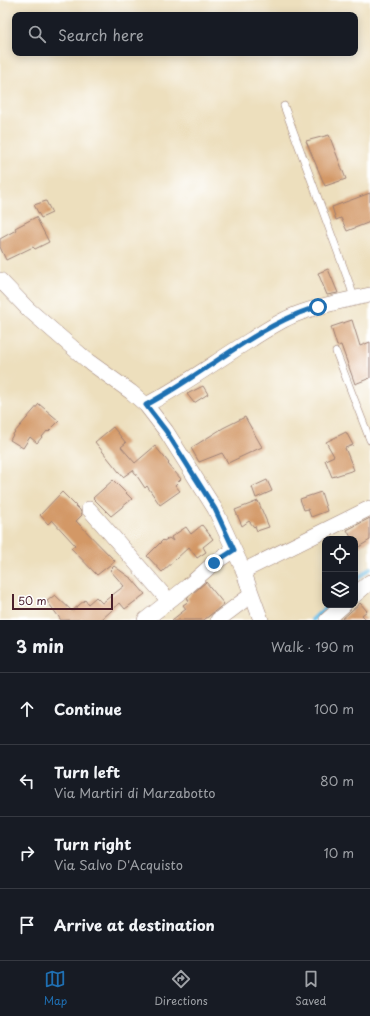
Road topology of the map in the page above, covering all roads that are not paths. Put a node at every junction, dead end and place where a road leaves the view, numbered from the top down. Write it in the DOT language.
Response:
graph roads {
  1 [pos="284,106"];
  2 [pos="0,280"];
  3 [pos="370,294"];
  4 [pos="354,298"];
  5 [pos="336,352"];
  6 [pos="146,405"];
  7 [pos="370,440"];
  8 [pos="370,508"];
  9 [pos="89,509"];
  10 [pos="234,550"];
  11 [pos="243,572"];
  12 [pos="370,582"];
  13 [pos="358,592"];
  14 [pos="251,595"];
  15 [pos="169,601"];
  16 [pos="341,608"];
  17 [pos="145,620"];
  18 [pos="218,620"];
  19 [pos="261,620"];
  20 [pos="327,620"];
  1 -- 4 [label="lane"];
  2 -- 6 [label="street"];
  3 -- 4 [label="street"];
  4 -- 6 [label="street"];
  5 -- 7 [label="lane"];
  6 -- 10 [label="street"];
  8 -- 11 [label="street"];
  9 -- 15 [label="street"];
  10 -- 11 [label="street"];
  10 -- 15 [label="street"];
  11 -- 14 [label="street"];
  12 -- 13 [label="street"];
  14 -- 18 [label="street"];
  14 -- 19 [label="street"];
  15 -- 17 [label="street"];
  16 -- 20 [label="street"];
}
